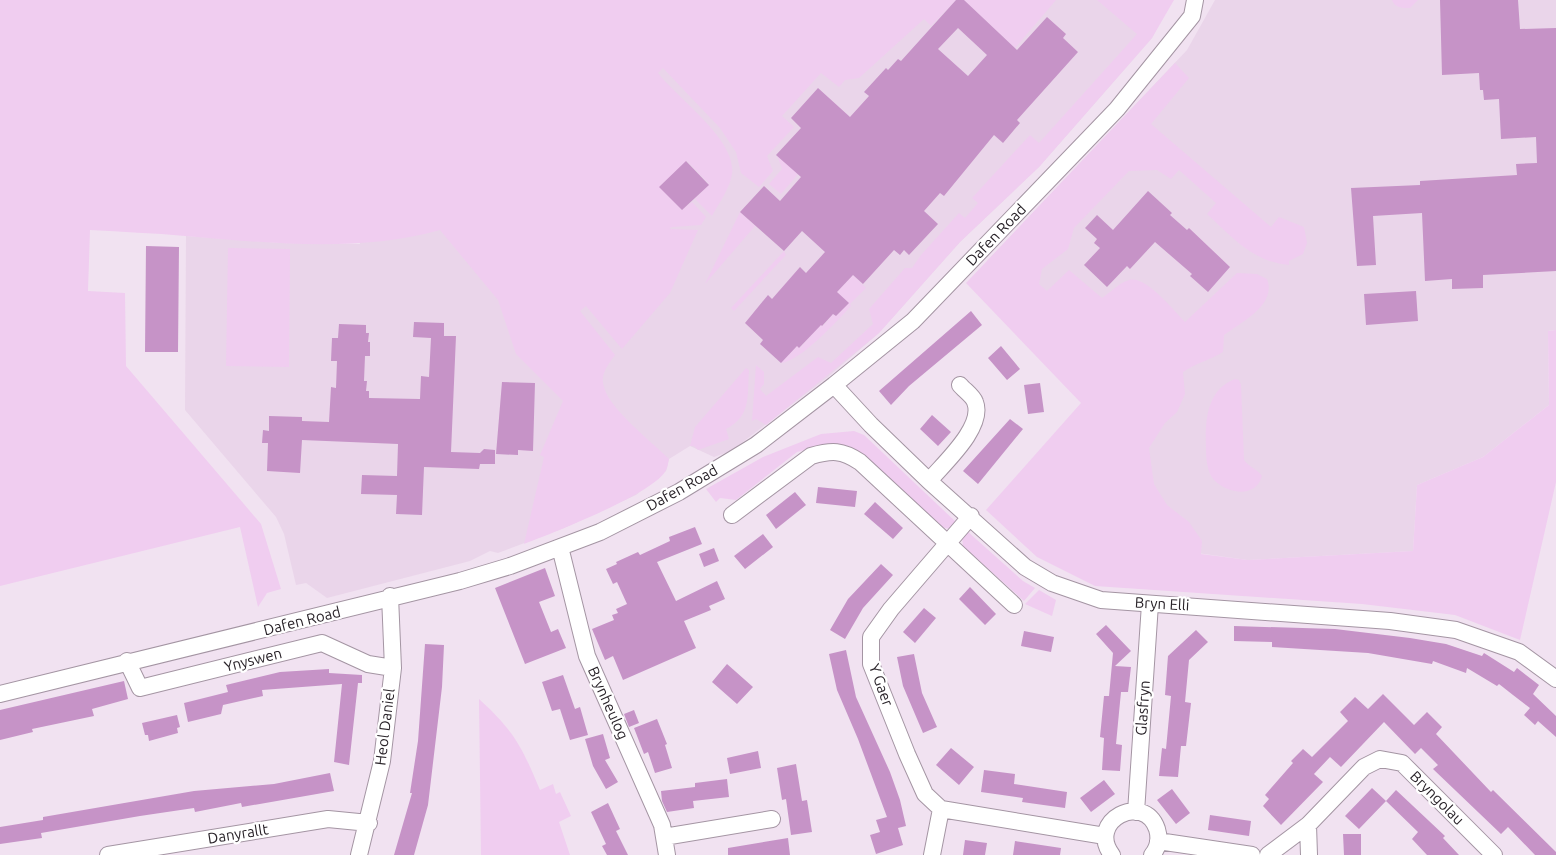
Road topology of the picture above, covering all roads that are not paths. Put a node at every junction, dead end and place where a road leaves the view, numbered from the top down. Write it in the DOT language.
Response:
graph roads {
  1 [pos="1195,0"];
  2 [pos="834,385"];
  3 [pos="960,385"];
  4 [pos="929,481"];
  5 [pos="732,515"];
  6 [pos="971,516"];
  7 [pos="948,544"];
  8 [pos="560,547"];
  9 [pos="390,596"];
  10 [pos="1150,604"];
  11 [pos="1014,605"];
  12 [pos="127,661"];
  13 [pos="392,668"];
  14 [pos="1556,679"];
  15 [pos="0,694"];
  16 [pos="941,809"];
  17 [pos="1136,812"];
  18 [pos="772,819"];
  19 [pos="368,823"];
  20 [pos="1308,825"];
  21 [pos="1105,836"];
  22 [pos="664,837"];
  23 [pos="1155,848"];
  24 [pos="108,855"];
  25 [pos="359,855"];
  26 [pos="667,855"];
  27 [pos="932,855"];
  28 [pos="1112,855"];
  29 [pos="1252,855"];
  30 [pos="1268,855"];
  31 [pos="1309,855"];
  32 [pos="1494,855"];
  1 -- 2 [label="street, Dafen Road"];
  2 -- 4 [label="street, Bryn Elli"];
  2 -- 8 [label="street, Dafen Road"];
  3 -- 4 [label="street"];
  4 -- 6 [label="street, Bryn Elli"];
  5 -- 7 [label="street"];
  6 -- 7 [label="street, Y Gaer"];
  6 -- 10 [label="street, Bryn Elli"];
  7 -- 11 [label="street"];
  7 -- 16 [label="street, Y Gaer"];
  8 -- 9 [label="street, Dafen Road"];
  8 -- 22 [label="street, Brynheulog"];
  9 -- 12 [label="street, Dafen Road"];
  9 -- 13 [label="street, Heol Daniel"];
  10 -- 14 [label="street, Bryn Elli"];
  10 -- 17 [label="street, Glasfryn"];
  12 -- 13 [label="street, Ynyswen"];
  12 -- 15 [label="street, Dafen Road"];
  13 -- 19 [label="street, Heol Daniel"];
  16 -- 21 [label="street"];
  16 -- 27 [label="street"];
  17 -- 21 [label="street"];
  17 -- 23 [label="street"];
  18 -- 22 [label="street"];
  19 -- 24 [label="street, Danyrallt"];
  19 -- 25 [label="street, Heol Daniel"];
  20 -- 30 [label="street, Bryngolau"];
  20 -- 31 [label="street"];
  20 -- 32 [label="street, Bryngolau"];
  21 -- 28 [label="street"];
  22 -- 26 [label="street, Brynheulog"];
  23 -- 29 [label="street"];
}
